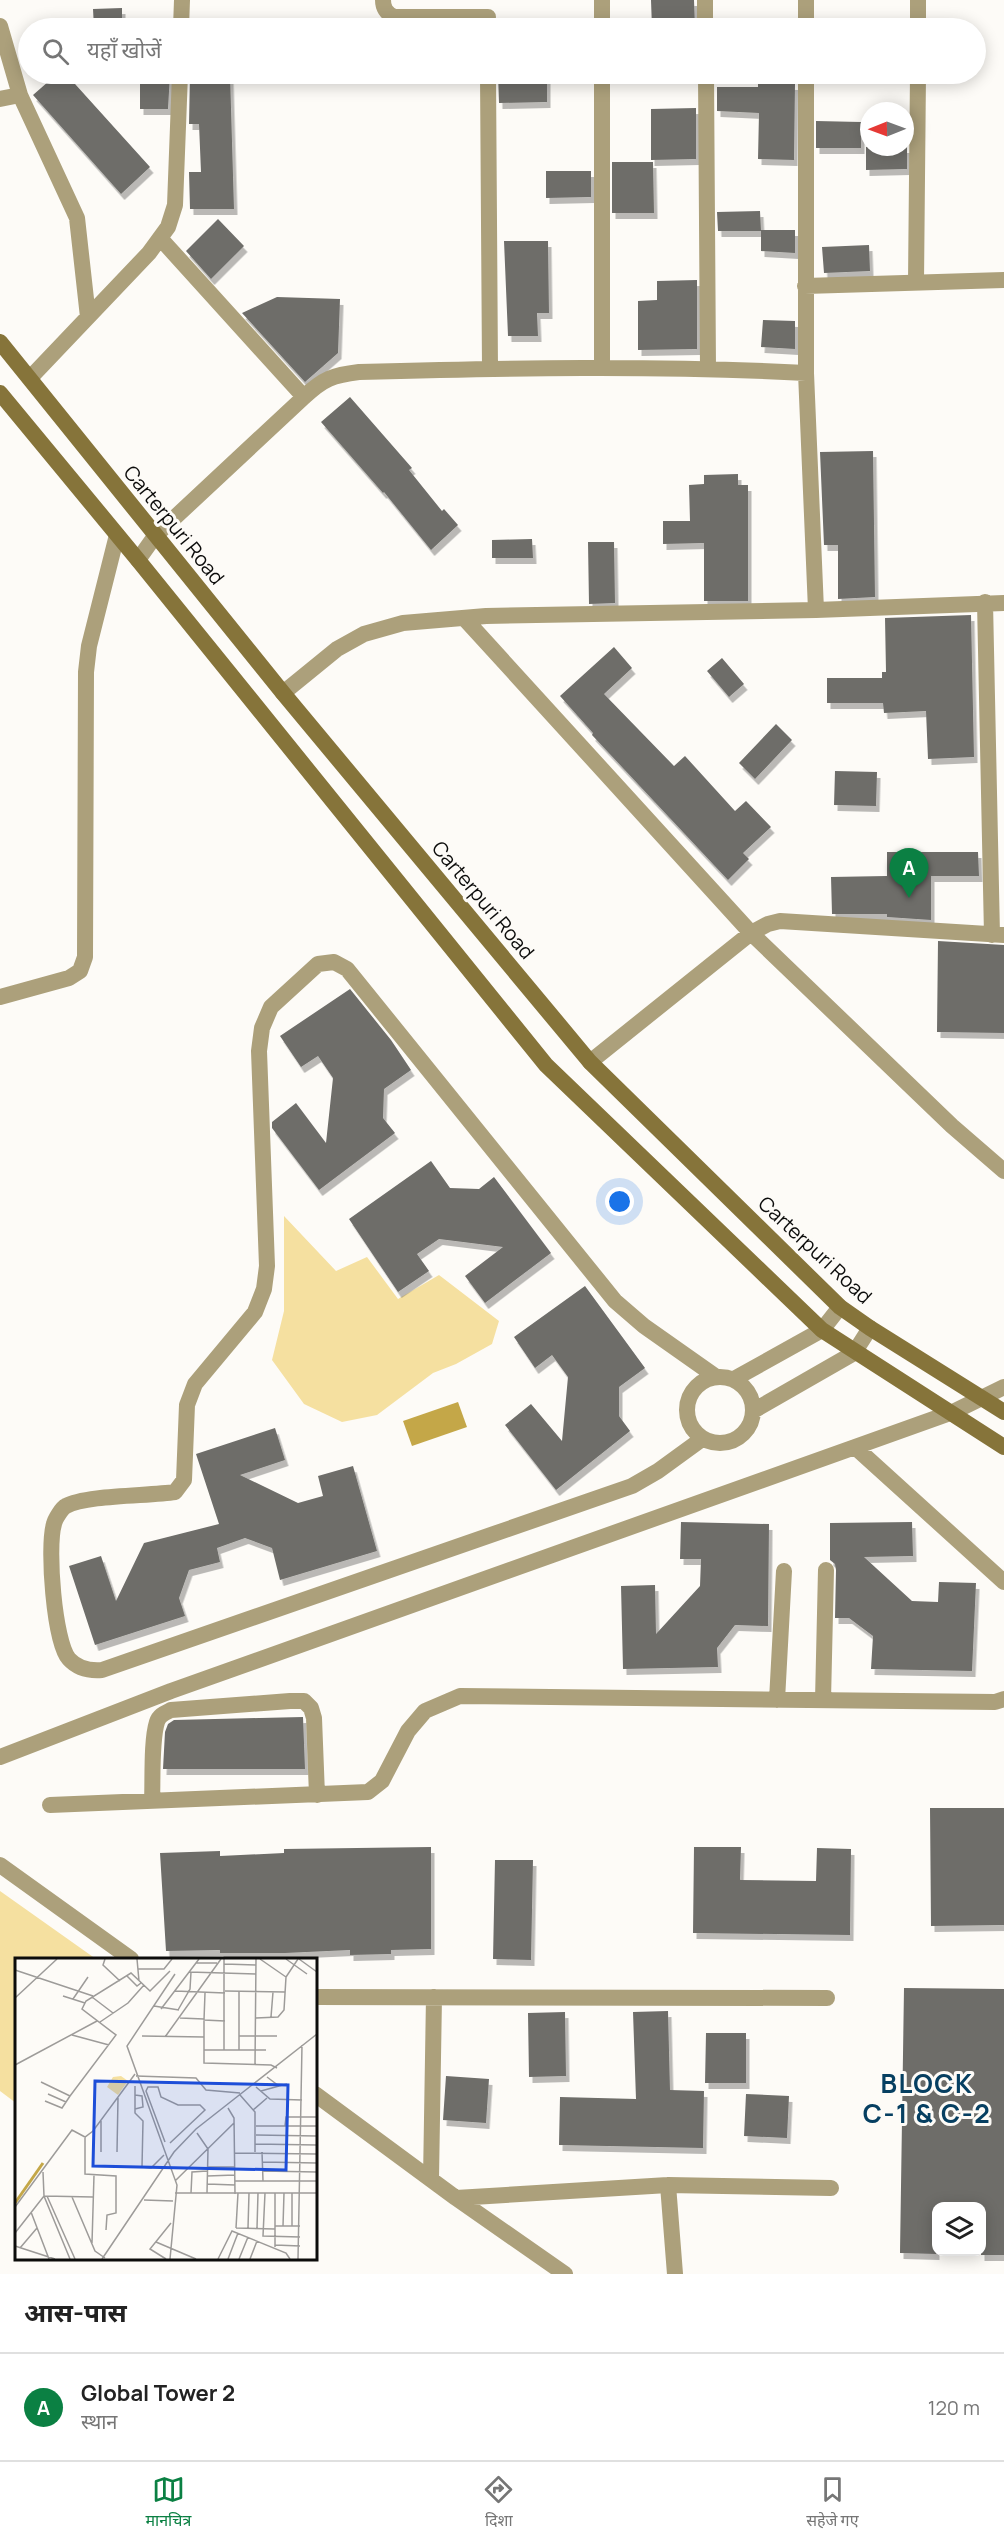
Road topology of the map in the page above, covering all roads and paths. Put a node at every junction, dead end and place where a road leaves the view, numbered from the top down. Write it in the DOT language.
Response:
graph roads {
  1 [pos="182,0"];
  2 [pos="383,0"];
  3 [pos="488,0"];
  4 [pos="602,0"];
  5 [pos="705,0"];
  6 [pos="806,0"];
  7 [pos="918,0"];
  8 [pos="181,18"];
  9 [pos="409,18"];
  10 [pos="488,18"];
  11 [pos="602,18"];
  12 [pos="705,18"];
  13 [pos="806,18"];
  14 [pos="918,18"];
  15 [pos="0,26"];
  16 [pos="180,84"];
  17 [pos="488,84"];
  18 [pos="602,84"];
  19 [pos="706,84"];
  20 [pos="806,84"];
  21 [pos="918,84"];
  22 [pos="20,95"];
  23 [pos="0,99"];
  24 [pos="159,238"];
  25 [pos="1004,280"];
  26 [pos="916,282"];
  27 [pos="805,286"];
  28 [pos="88,317"];
  29 [pos="0,342"];
  30 [pos="602,367"];
  31 [pos="708,368"];
  32 [pos="490,369"];
  33 [pos="806,373"];
  34 [pos="31,377"];
  35 [pos="0,393"];
  36 [pos="304,396"];
  37 [pos="117,535"];
  38 [pos="155,536"];
  39 [pos="138,560"];
  40 [pos="985,602"];
  41 [pos="1004,603"];
  42 [pos="816,610"];
  43 [pos="464,618"];
  44 [pos="284,693"];
  45 [pos="751,933"];
  46 [pos="998,935"];
  47 [pos="0,997"];
  48 [pos="590,1062"];
  49 [pos="1004,1171"];
  50 [pos="840,1307"];
  51 [pos="870,1328"];
  52 [pos="822,1330"];
  53 [pos="854,1353"];
  54 [pos="716,1376"];
  55 [pos="734,1379"];
  56 [pos="1004,1387"];
  57 [pos="983,1398"];
  58 [pos="753,1412"];
  59 [pos="1004,1412"];
  60 [pos="953,1413"];
  61 [pos="702,1439"];
  62 [pos="855,1447"];
  63 [pos="1004,1447"];
  64 [pos="826,1570"];
  65 [pos="784,1571"];
  66 [pos="1004,1582"];
  67 [pos="1004,1699"];
  68 [pos="777,1700"];
  69 [pos="822,1700"];
  70 [pos="0,1757"];
  71 [pos="317,1795"];
  72 [pos="153,1801"];
  73 [pos="50,1805"];
  74 [pos="0,1865"];
  75 [pos="130,1958"];
  76 [pos="316,1997"];
  77 [pos="434,1997"];
  78 [pos="826,1998"];
  79 [pos="316,2095"];
  80 [pos="431,2179"];
  81 [pos="668,2185"];
  82 [pos="831,2188"];
  83 [pos="456,2198"];
  84 [pos="566,2274"];
  85 [pos="675,2274"];
  1 -- 8 [label="street"];
  2 -- 9 [label="street"];
  3 -- 10 [label="street"];
  4 -- 11 [label="street"];
  5 -- 12 [label="street"];
  6 -- 13 [label="street"];
  7 -- 14 [label="street"];
  15 -- 22 [label="street"];
  16 -- 24 [label="street"];
  17 -- 32 [label="street"];
  18 -- 30 [label="street"];
  19 -- 31 [label="street"];
  20 -- 27 [label="street"];
  21 -- 26 [label="street"];
  22 -- 23 [label="street"];
  22 -- 28 [label="street"];
  24 -- 28 [label="street"];
  24 -- 36 [label="street"];
  25 -- 26 [label="street"];
  26 -- 27 [label="street"];
  27 -- 33 [label="street"];
  28 -- 34 [label="street"];
  29 -- 34 [label="main road, Carterpuri Road"];
  30 -- 31 [label="street"];
  30 -- 32 [label="street"];
  31 -- 33 [label="street"];
  32 -- 36 [label="street"];
  33 -- 42 [label="street"];
  34 -- 38 [label="main road, Carterpuri Road"];
  35 -- 37 [label="main road"];
  36 -- 38 [label="street"];
  37 -- 39 [label="main road"];
  37 -- 47 [label="street"];
  38 -- 39 [label="street"];
  38 -- 44 [label="main road, Carterpuri Road"];
  39 -- 52 [label="main road"];
  40 -- 41 [label="street"];
  40 -- 42 [label="street"];
  40 -- 46 [label="street"];
  42 -- 43 [label="street"];
  43 -- 44 [label="street"];
  43 -- 45 [label="street"];
  44 -- 48 [label="main road, Carterpuri Road"];
  45 -- 46 [label="street"];
  45 -- 48 [label="street"];
  45 -- 49 [label="street"];
  48 -- 50 [label="main road, Carterpuri Road"];
  50 -- 51 [label="main road, Carterpuri Road"];
  50 -- 52 [label="street"];
  51 -- 53 [label="street"];
  51 -- 57 [label="main road, Carterpuri Road"];
  52 -- 53 [label="main road"];
  52 -- 55 [label="street"];
  53 -- 58 [label="street"];
  53 -- 60 [label="main road"];
  54 -- 55 [label="street"];
  54 -- 61 [label="street"];
  54 -- 61 [label="street"];
  55 -- 58 [label="street"];
  56 -- 57 [label="street"];
  57 -- 59 [label="main road, Carterpuri Road"];
  57 -- 60 [label="street"];
  58 -- 61 [label="street"];
  60 -- 62 [label="street"];
  60 -- 63 [label="main road"];
  62 -- 66 [label="street"];
  62 -- 70 [label="street"];
  64 -- 69 [label="street"];
  65 -- 68 [label="street"];
  67 -- 69 [label="street"];
  68 -- 69 [label="street"];
  68 -- 71 [label="street"];
  71 -- 72 [label="street"];
  71 -- 72 [label="street"];
  72 -- 73 [label="street"];
  74 -- 75 [label="street"];
  76 -- 77 [label="street"];
  77 -- 78 [label="street"];
  77 -- 80 [label="street"];
  79 -- 80 [label="street"];
  80 -- 83 [label="street"];
  81 -- 82 [label="street"];
  81 -- 83 [label="street"];
  81 -- 85 [label="street"];
  83 -- 84 [label="street"];
}
